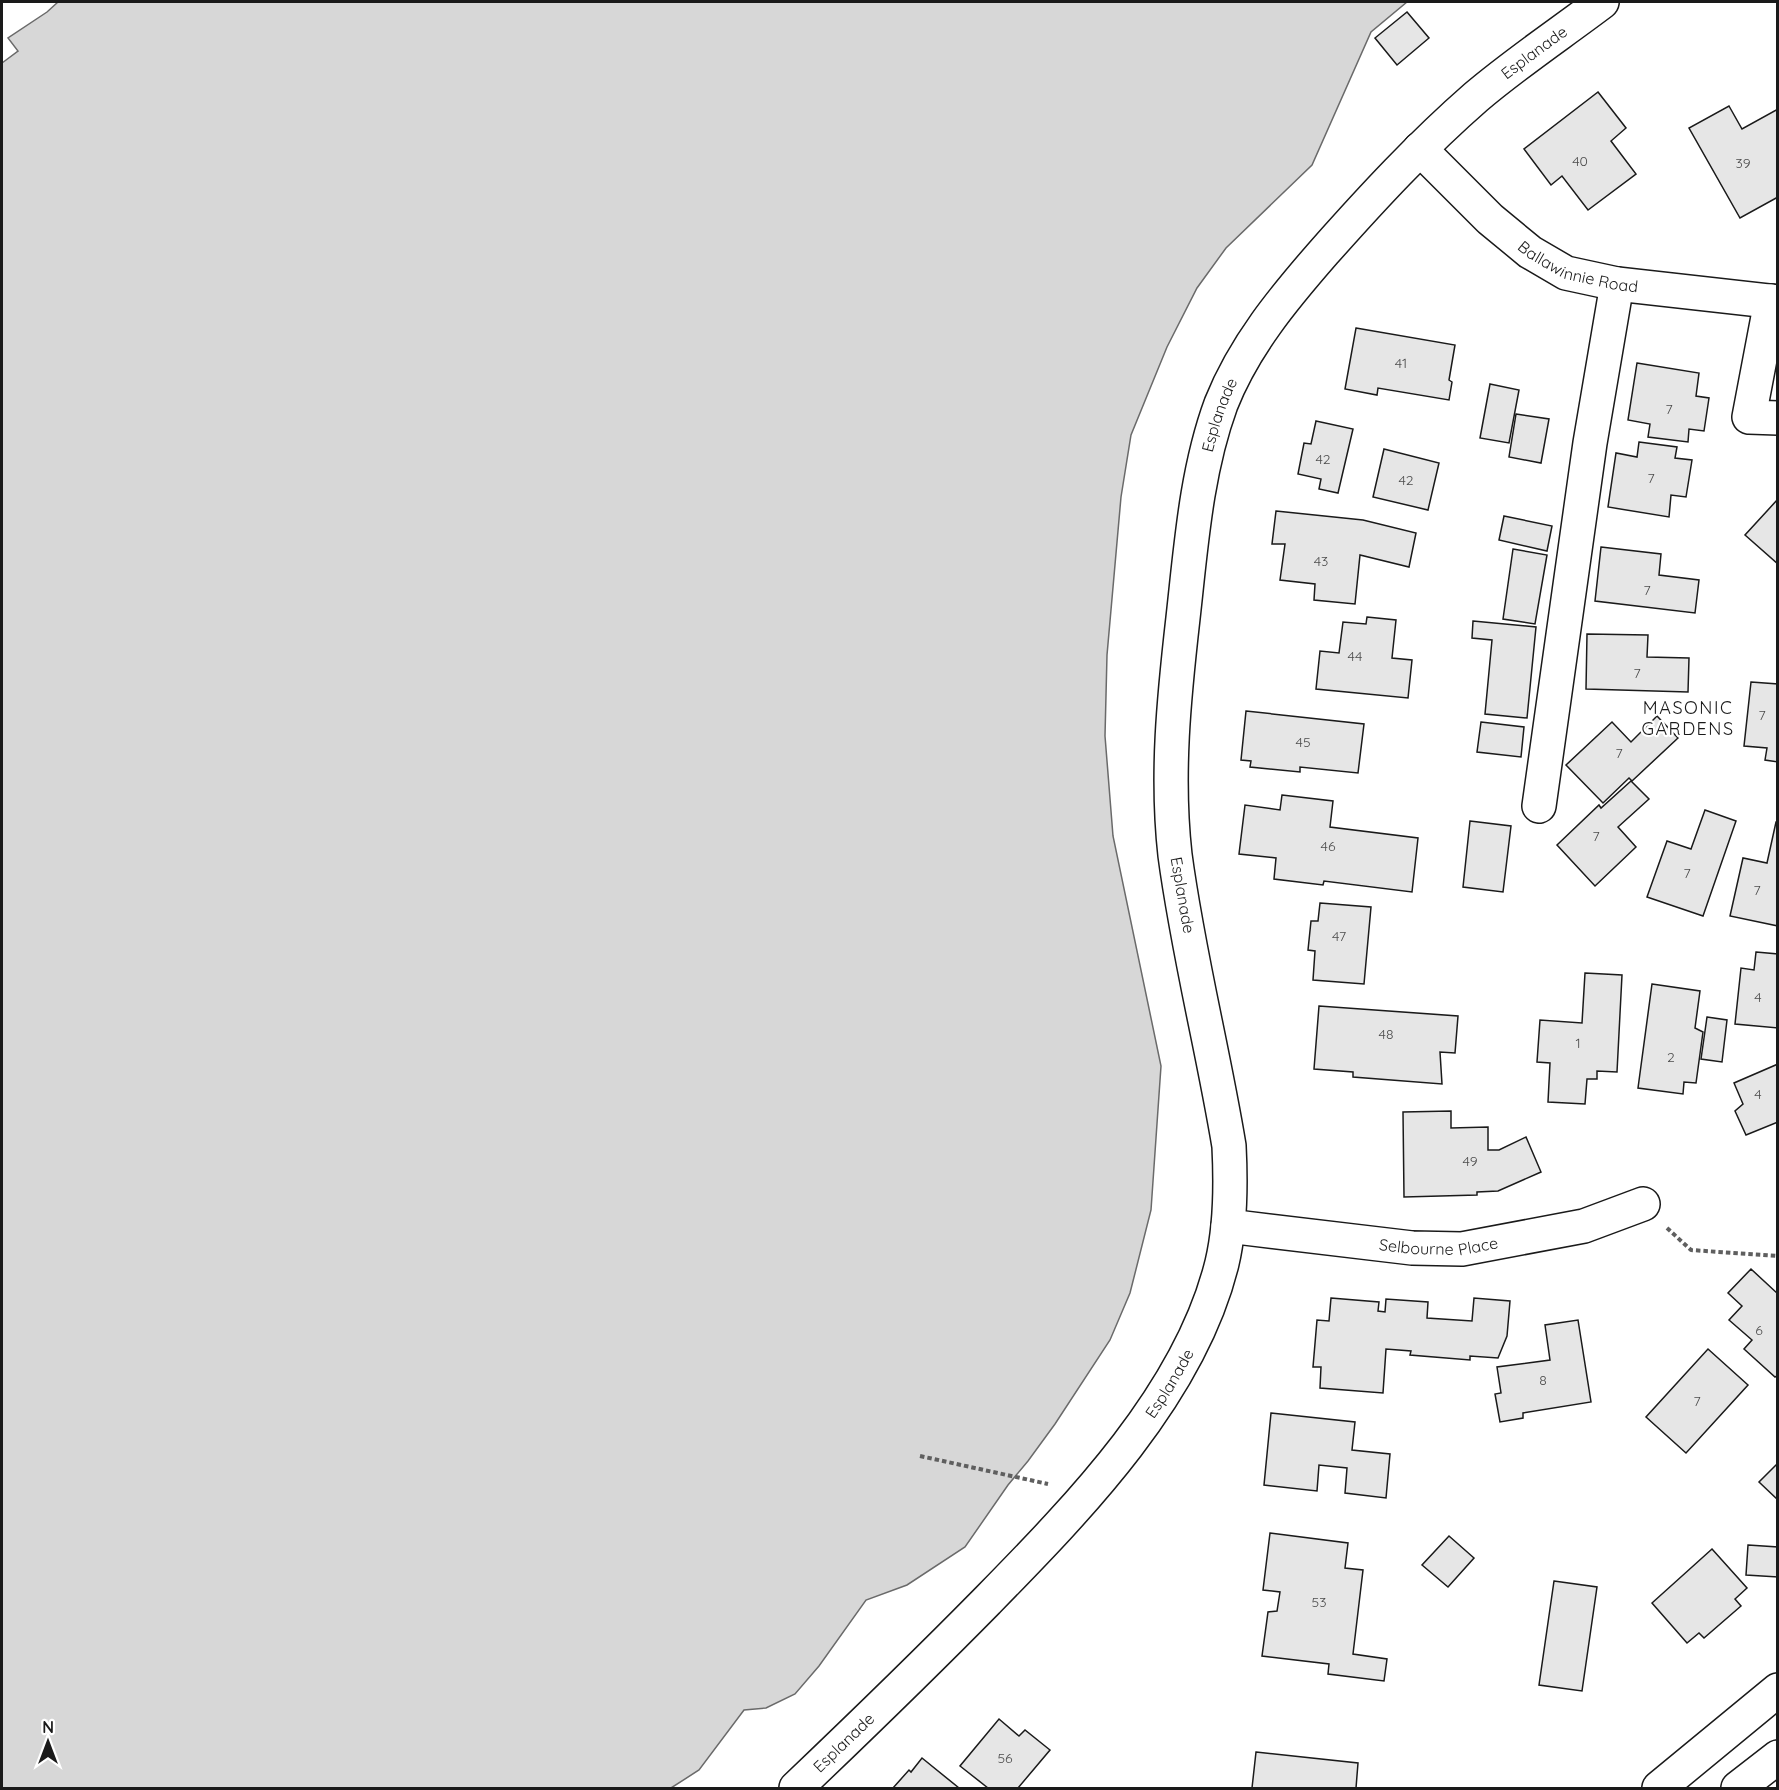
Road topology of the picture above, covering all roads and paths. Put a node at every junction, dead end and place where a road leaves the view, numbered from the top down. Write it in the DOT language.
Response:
graph roads {
  1 [pos="1602,2"];
  2 [pos="1420,149"];
  3 [pos="1617,284"];
  4 [pos="1774,302"];
  5 [pos="1778,418"];
  6 [pos="1539,806"];
  7 [pos="1643,1204"];
  8 [pos="1228,1226"];
  9 [pos="1778,1256"];
  10 [pos="920,1456"];
  11 [pos="1030,1480"];
  12 [pos="1778,1690"];
  13 [pos="1778,1756"];
  14 [pos="796,1788"];
  15 [pos="1659,1788"];
  16 [pos="1738,1788"];
  1 -- 2 [label="street, Esplanade"];
  2 -- 3 [label="street, Ballawinnie Road"];
  2 -- 8 [label="street, Esplanade"];
  3 -- 4 [label="street, Ballawinnie Road"];
  3 -- 6 [label="street"];
  4 -- 5 [label="street"];
  7 -- 8 [label="street, Selbourne Place"];
  7 -- 9 [label="path"];
  8 -- 14 [label="street, Esplanade"];
  10 -- 11 [label="path"];
  12 -- 15 [label="street"];
  13 -- 16 [label="street"];
}
